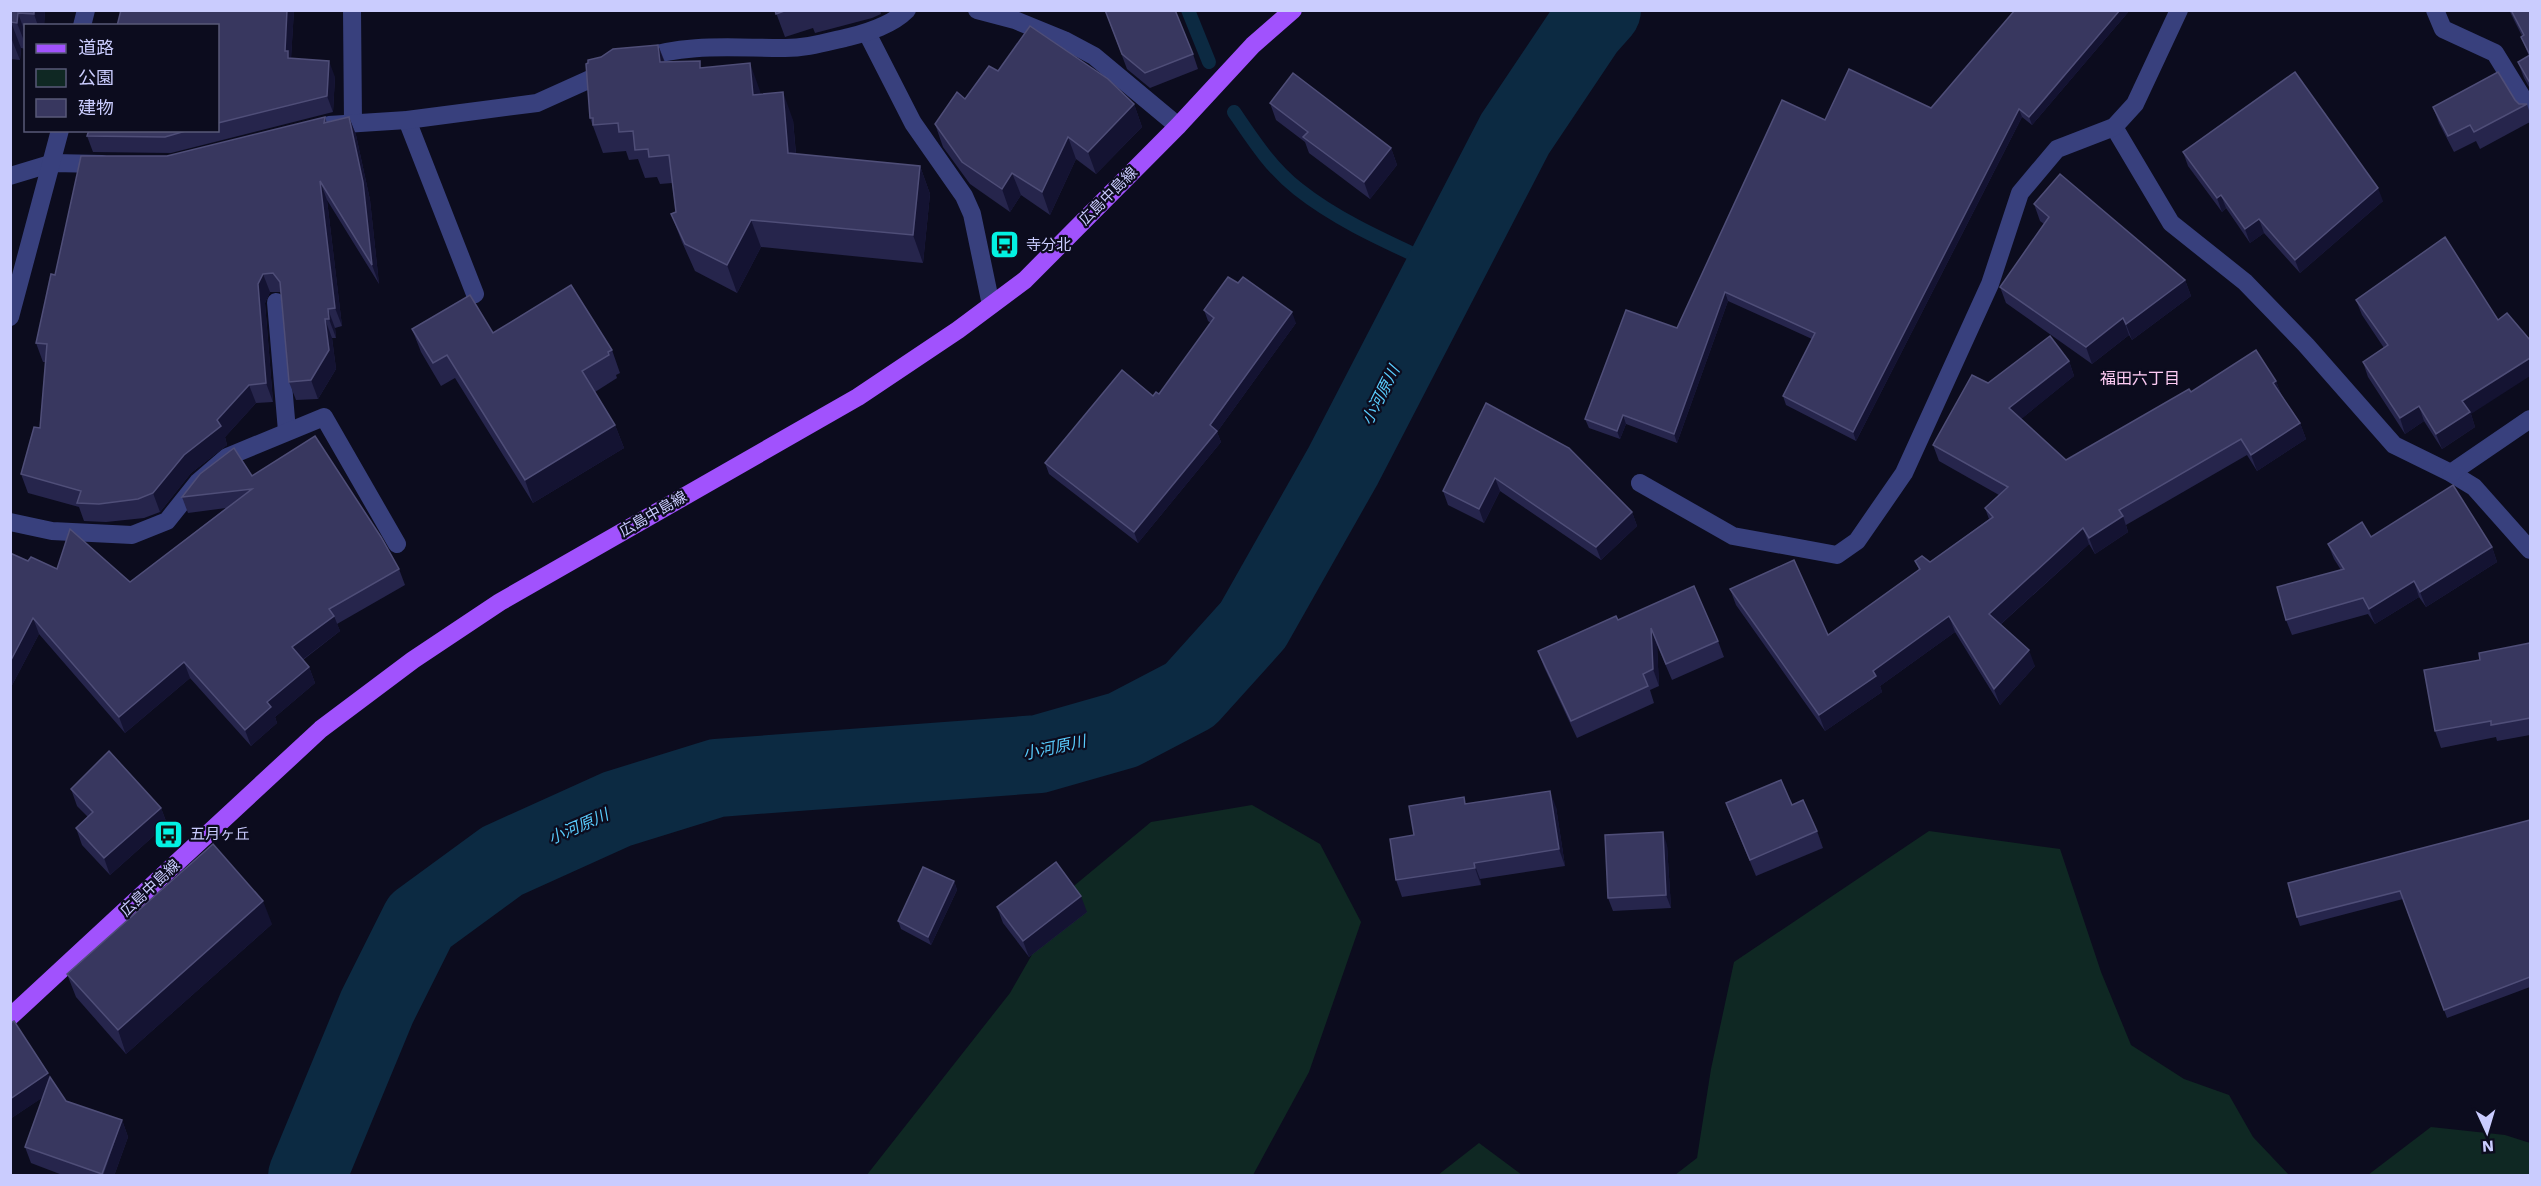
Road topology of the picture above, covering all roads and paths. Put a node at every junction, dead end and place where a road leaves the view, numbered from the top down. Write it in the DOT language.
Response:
graph roads {
  1 [pos="352,10"];
  2 [pos="907,10"];
  3 [pos="977,10"];
  4 [pos="1293,10"];
  5 [pos="2180,10"];
  6 [pos="2435,10"];
  7 [pos="867,33"];
  8 [pos="2530,110"];
  9 [pos="407,120"];
  10 [pos="353,123"];
  11 [pos="1178,126"];
  12 [pos="2114,127"];
  13 [pos="314,129"];
  14 [pos="60,132"];
  15 [pos="53,163"];
  16 [pos="124,164"];
  17 [pos="10,176"];
  18 [pos="475,294"];
  19 [pos="276,302"];
  20 [pos="991,305"];
  21 [pos="10,317"];
  22 [pos="2530,419"];
  23 [pos="287,431"];
  24 [pos="2451,473"];
  25 [pos="1640,483"];
  26 [pos="10,522"];
  27 [pos="398,544"];
  28 [pos="2530,550"];
  29 [pos="10,1017"];
  1 -- 10 [label="street"];
  2 -- 7 [label="street"];
  3 -- 11 [label="street"];
  4 -- 11 [label="main road, 広島中島線"];
  5 -- 12 [label="street"];
  6 -- 8 [label="street"];
  7 -- 9 [label="street"];
  7 -- 20 [label="street"];
  9 -- 10 [label="street"];
  9 -- 18 [label="street"];
  10 -- 13 [label="street"];
  11 -- 20 [label="main road, 広島中島線"];
  12 -- 24 [label="street"];
  12 -- 25 [label="street"];
  14 -- 15 [label="street"];
  15 -- 16 [label="street"];
  15 -- 17 [label="street"];
  15 -- 21 [label="street"];
  19 -- 23 [label="street"];
  20 -- 29 [label="main road, 広島中島線"];
  22 -- 24 [label="street"];
  23 -- 26 [label="street"];
  23 -- 27 [label="street"];
  24 -- 28 [label="street"];
}
